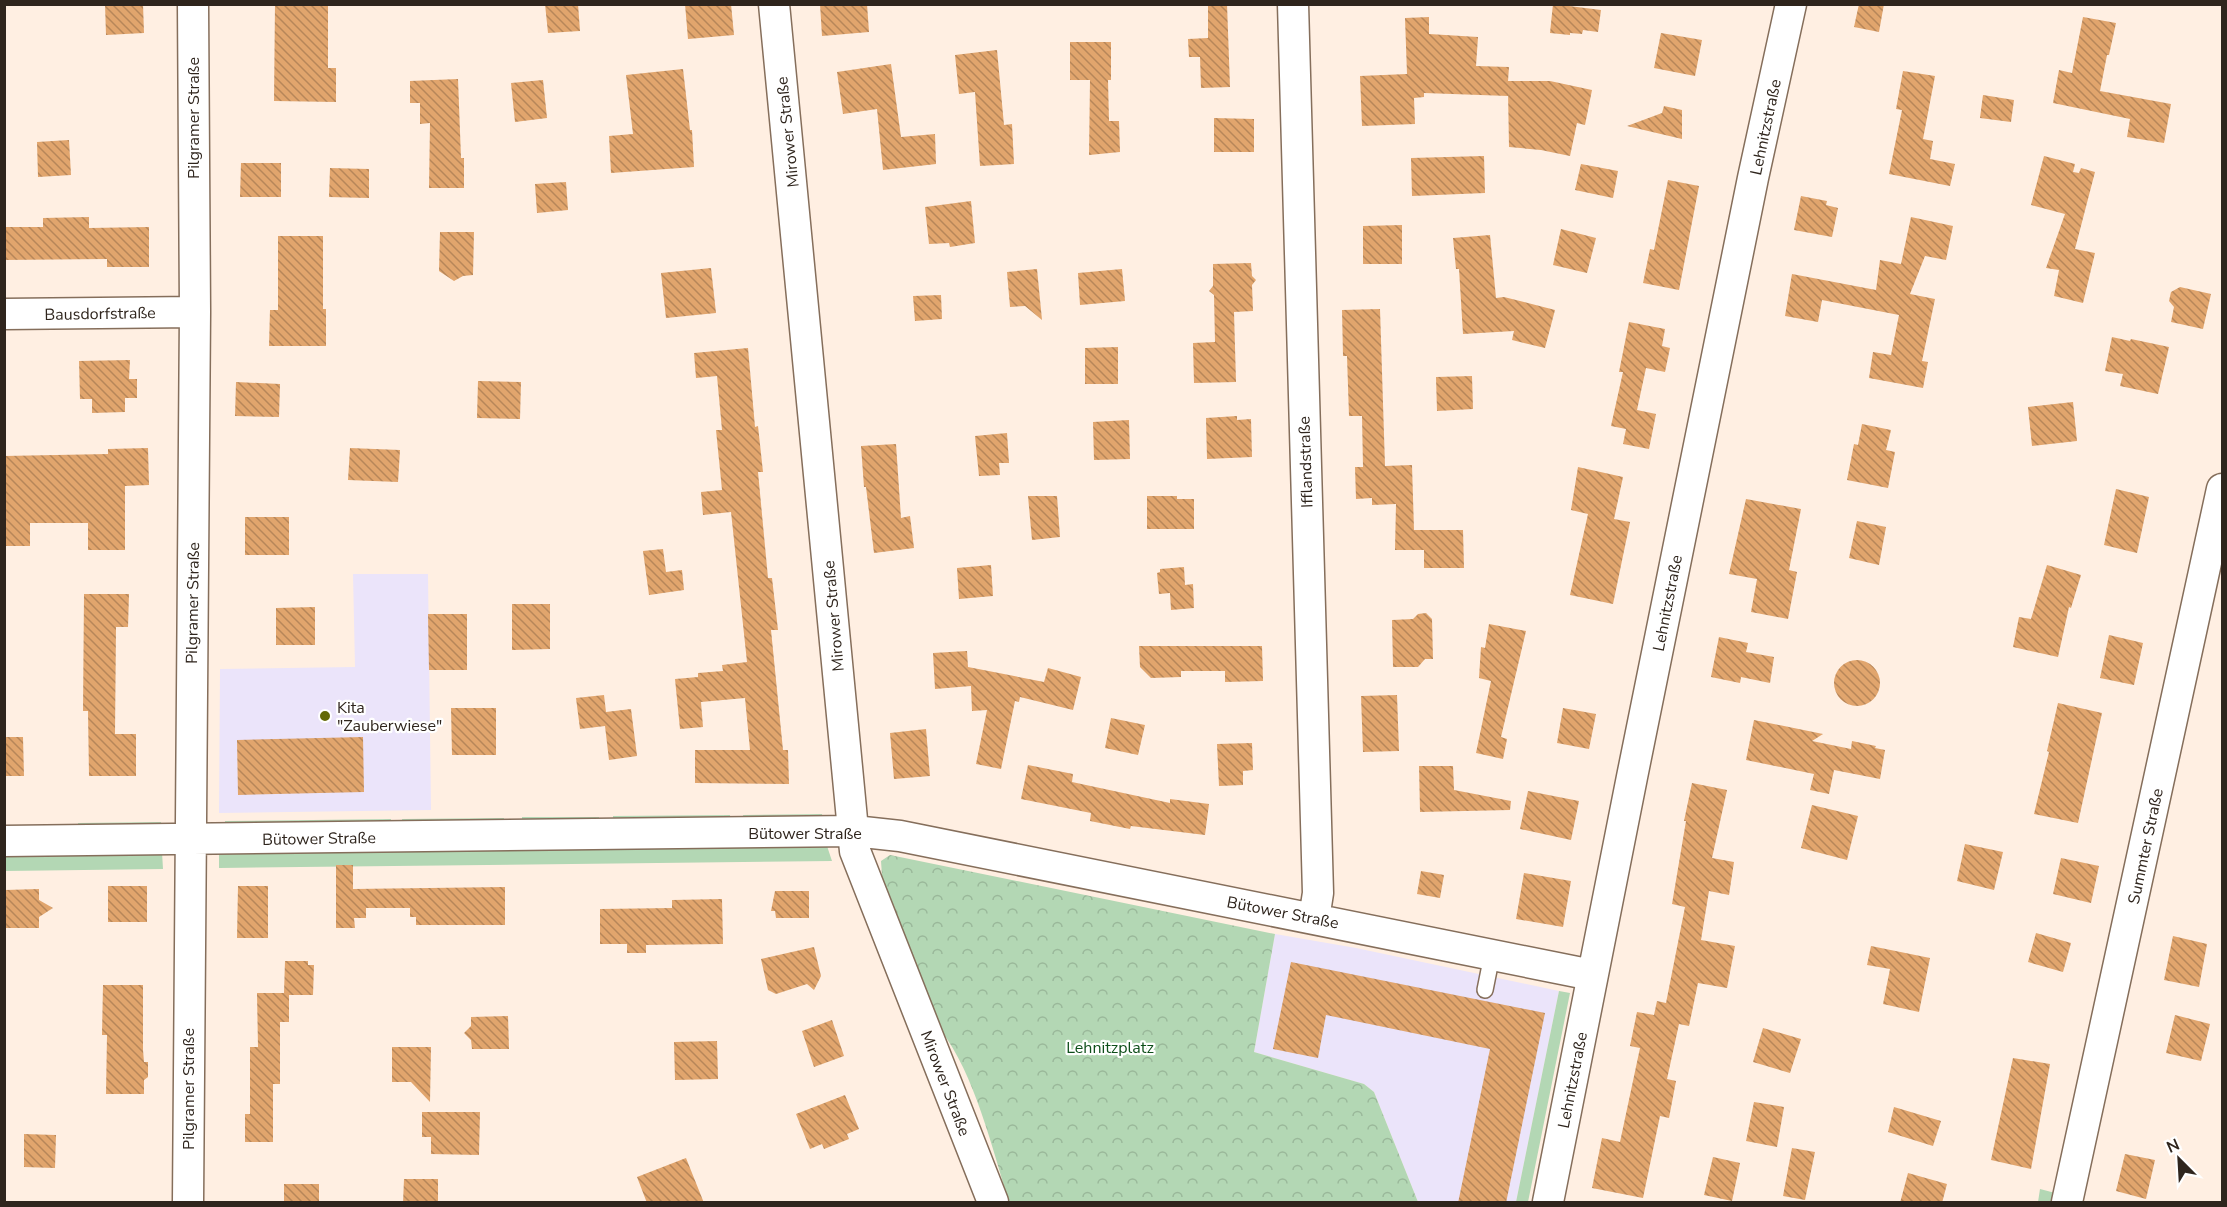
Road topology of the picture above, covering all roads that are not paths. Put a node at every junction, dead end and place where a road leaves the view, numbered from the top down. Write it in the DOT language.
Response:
graph roads {
  1 [pos="193,4"];
  2 [pos="774,4"];
  3 [pos="1293,4"];
  4 [pos="1791,4"];
  5 [pos="195,312"];
  6 [pos="4,314"];
  7 [pos="2223,489"];
  8 [pos="854,831"];
  9 [pos="189,839"];
  10 [pos="4,841"];
  11 [pos="1314,918"];
  12 [pos="1492,955"];
  13 [pos="1592,975"];
  14 [pos="1485,990"];
  15 [pos="188,1203"];
  16 [pos="993,1203"];
  17 [pos="1548,1203"];
  18 [pos="2067,1203"];
  1 -- 5 [label="street, Pilgramer Straße"];
  2 -- 8 [label="street, Mirower Straße"];
  3 -- 11 [label="street, Ifflandstraße"];
  4 -- 13 [label="street, Lehnitzstraße"];
  5 -- 6 [label="street, Bausdorfstraße"];
  5 -- 9 [label="street, Pilgramer Straße"];
  7 -- 18 [label="street, Summter Straße"];
  8 -- 9 [label="street, Bütower Straße"];
  8 -- 11 [label="street, Bütower Straße"];
  8 -- 16 [label="street, Mirower Straße"];
  9 -- 10 [label="street, Bütower Straße"];
  9 -- 15 [label="street, Pilgramer Straße"];
  11 -- 12 [label="street, Bütower Straße"];
  12 -- 13 [label="street, Bütower Straße"];
  12 -- 14 [label="lane"];
  13 -- 17 [label="street, Lehnitzstraße"];
}
